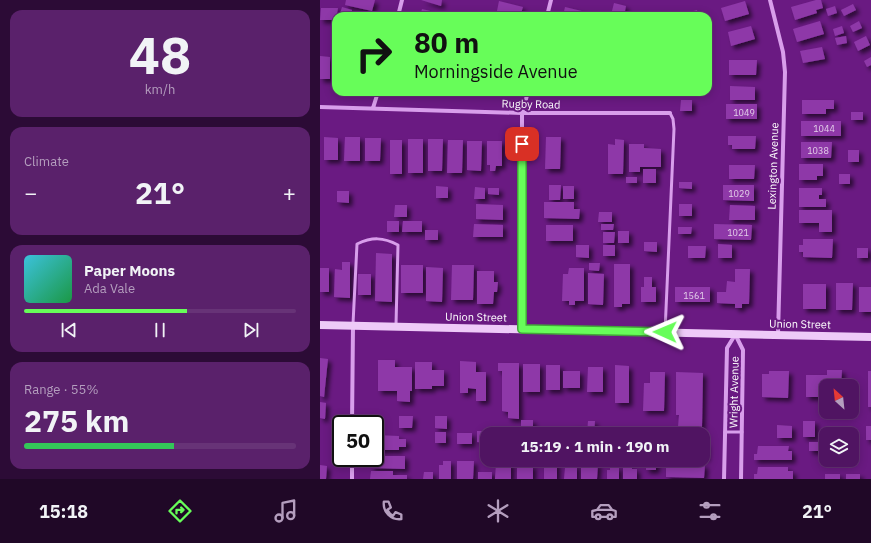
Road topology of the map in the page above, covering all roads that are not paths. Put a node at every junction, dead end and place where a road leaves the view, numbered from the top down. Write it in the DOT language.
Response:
graph roads {
  1 [pos="402,0"];
  2 [pos="551,0"];
  3 [pos="770,0"];
  4 [pos="399,12"];
  5 [pos="548,12"];
  6 [pos="377,96"];
  7 [pos="527,96"];
  8 [pos="320,107"];
  9 [pos="374,108"];
  10 [pos="522,113"];
  11 [pos="670,113"];
  12 [pos="320,325"];
  13 [pos="353,326"];
  14 [pos="396,327"];
  15 [pos="522,329"];
  16 [pos="665,332"];
  17 [pos="735,334"];
  18 [pos="778,335"];
  19 [pos="871,337"];
  20 [pos="352,415"];
  21 [pos="725,432"];
  22 [pos="742,432"];
  23 [pos="352,467"];
  24 [pos="352,479"];
  25 [pos="724,479"];
  26 [pos="740,479"];
  1 -- 4 [label="street"];
  2 -- 5 [label="street"];
  3 -- 18 [label="street, Lexington Avenue"];
  6 -- 9 [label="street"];
  7 -- 10 [label="street"];
  8 -- 9 [label="street, Rugby Road"];
  9 -- 10 [label="street, Rugby Road"];
  10 -- 11 [label="street, Rugby Road"];
  10 -- 15 [label="street"];
  11 -- 16 [label="lane"];
  12 -- 13 [label="main road, Union Street"];
  13 -- 14 [label="main road, Union Street"];
  13 -- 14 [label="lane"];
  13 -- 20 [label="street"];
  14 -- 15 [label="main road, Union Street"];
  15 -- 16 [label="main road, Union Street"];
  16 -- 17 [label="main road, Union Street"];
  17 -- 18 [label="main road, Union Street"];
  17 -- 21 [label="street, Wright Avenue"];
  17 -- 22 [label="street, Wright Avenue"];
  18 -- 19 [label="main road, Union Street"];
  21 -- 22 [label="lane"];
  21 -- 25 [label="street, Wright Avenue"];
  22 -- 26 [label="street, Wright Avenue"];
  23 -- 24 [label="street"];
}
